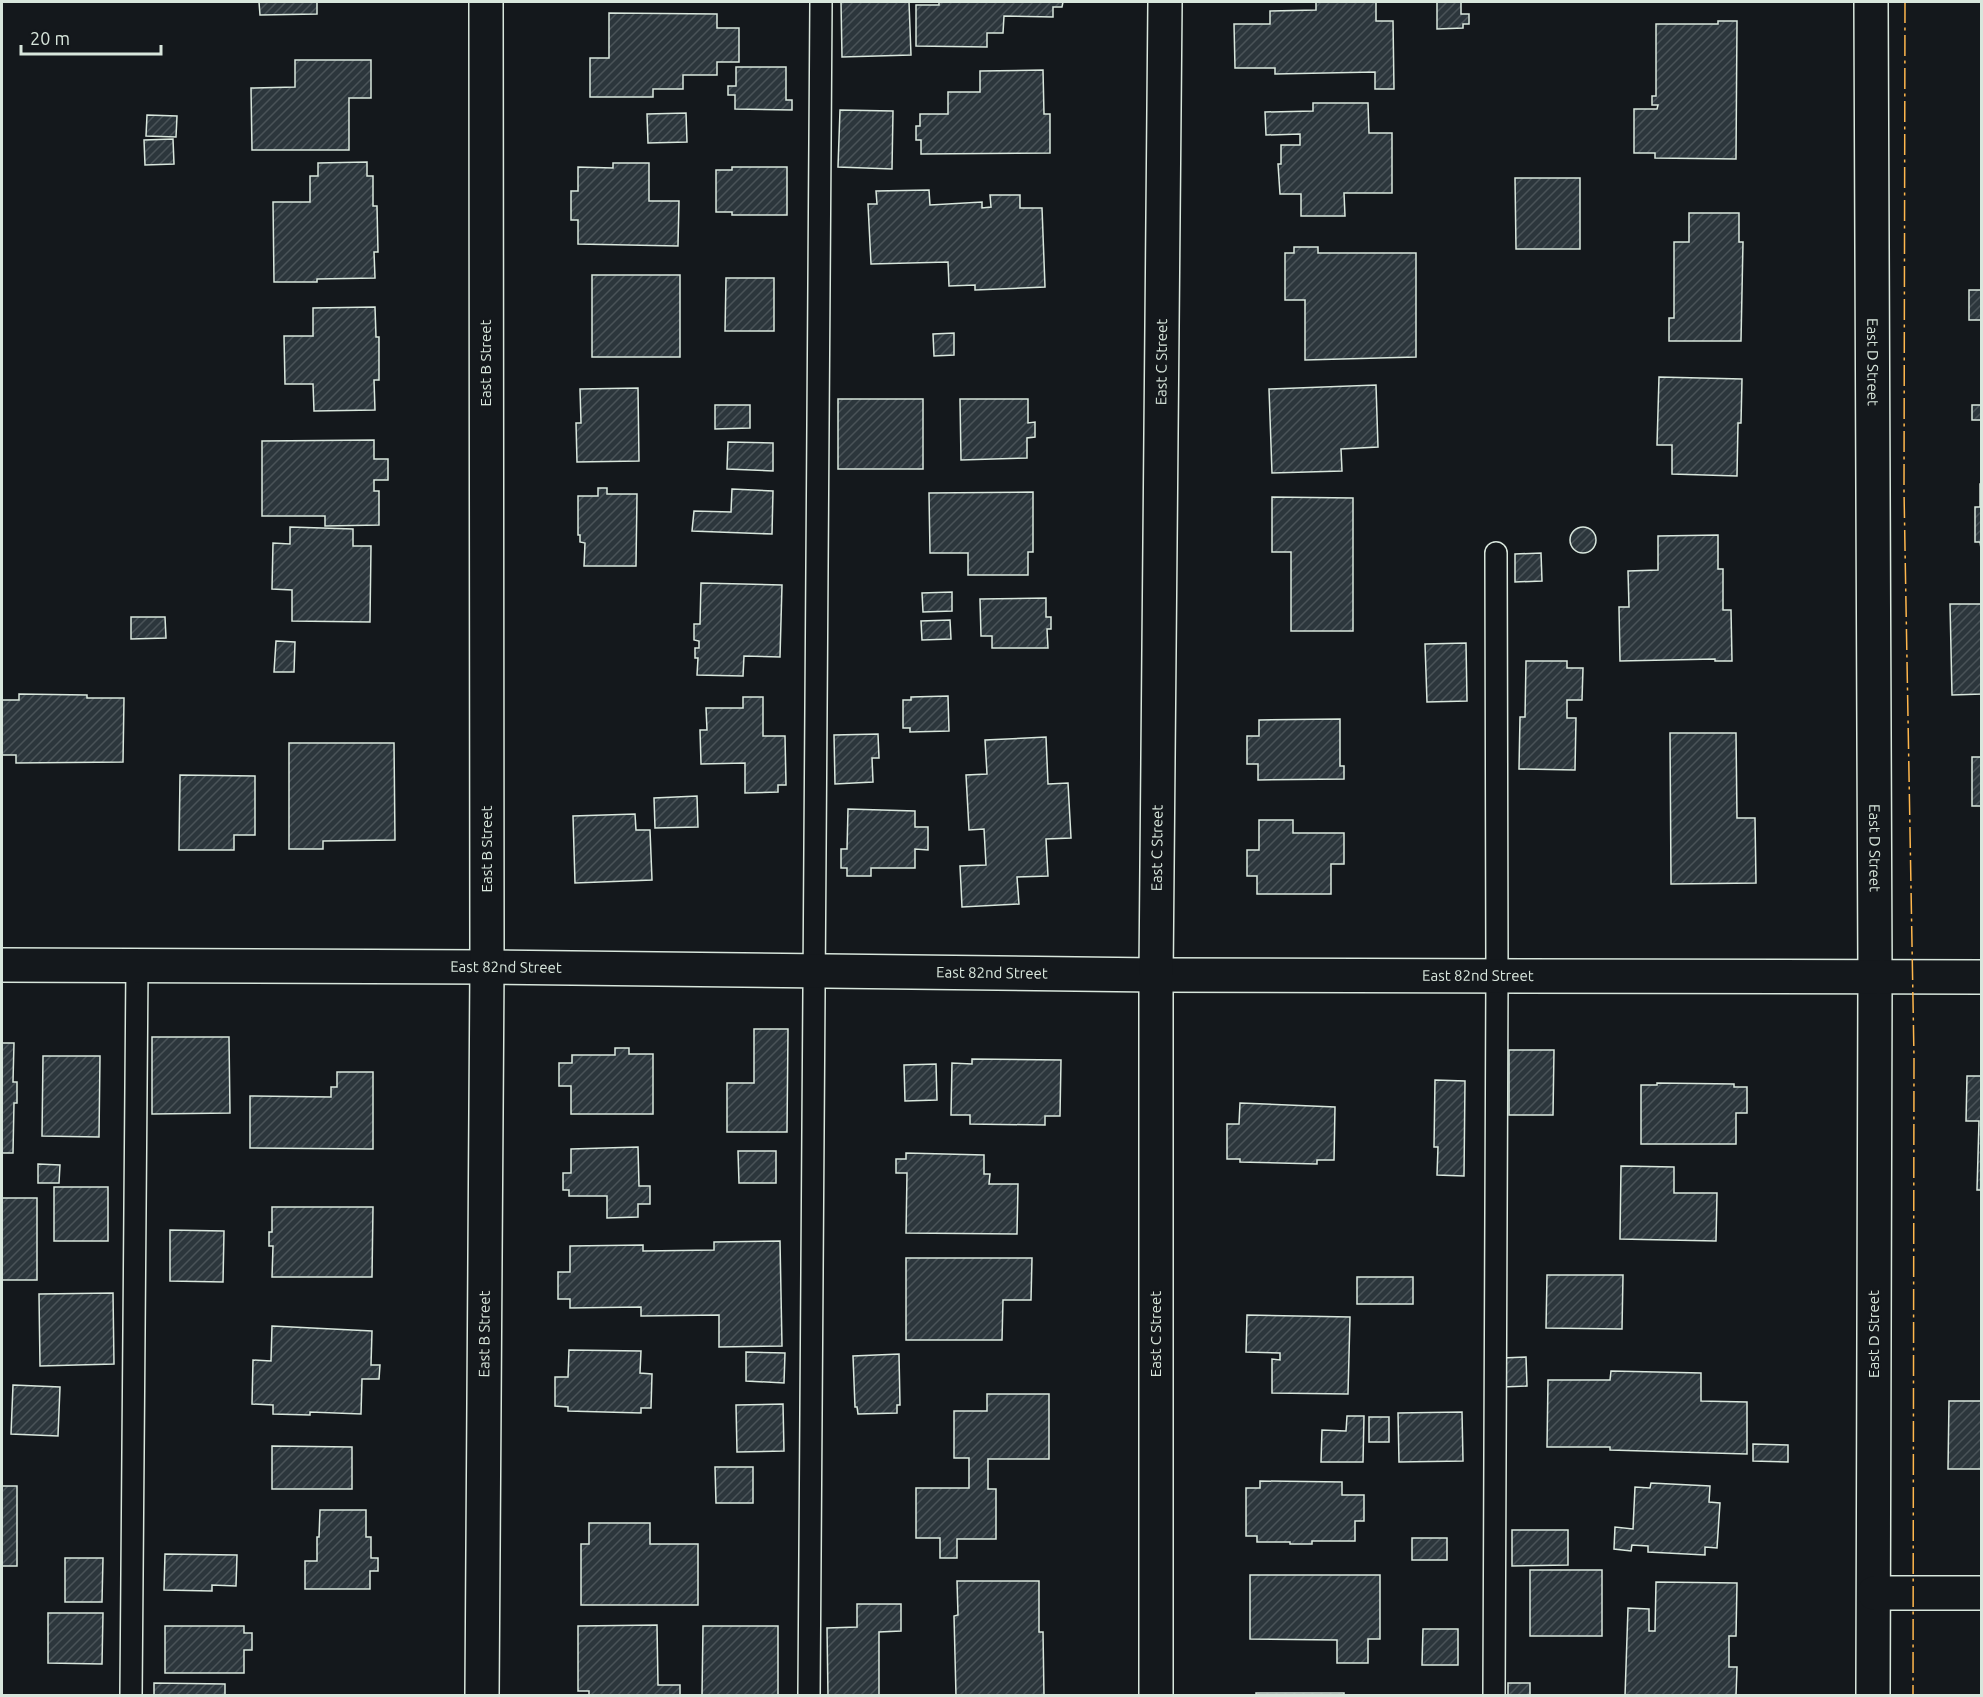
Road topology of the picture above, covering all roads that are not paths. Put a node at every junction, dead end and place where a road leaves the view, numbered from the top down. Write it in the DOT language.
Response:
graph roads {
  1 [pos="486,2"];
  2 [pos="821,2"];
  3 [pos="1165,2"];
  4 [pos="1871,2"];
  5 [pos="1496,553"];
  6 [pos="2,965"];
  7 [pos="137,966"];
  8 [pos="487,967"];
  9 [pos="813,971"];
  10 [pos="1156,975"];
  11 [pos="1497,975"];
  12 [pos="1875,976"];
  13 [pos="1982,977"];
  14 [pos="1874,1593"];
  15 [pos="1982,1593"];
  16 [pos="131,1695"];
  17 [pos="482,1695"];
  18 [pos="809,1695"];
  19 [pos="1156,1695"];
  20 [pos="1494,1695"];
  21 [pos="1873,1695"];
  1 -- 8 [label="street, East B Street"];
  2 -- 9 [label="lane"];
  3 -- 10 [label="street, East C Street"];
  4 -- 12 [label="street, East D Street"];
  5 -- 11 [label="lane"];
  6 -- 7 [label="street, East 82nd Street"];
  7 -- 8 [label="street, East 82nd Street"];
  7 -- 16 [label="lane"];
  8 -- 9 [label="street, East 82nd Street"];
  8 -- 17 [label="street, East B Street"];
  9 -- 10 [label="street, East 82nd Street"];
  9 -- 18 [label="lane"];
  10 -- 11 [label="street, East 82nd Street"];
  10 -- 19 [label="street, East C Street"];
  11 -- 12 [label="street, East 82nd Street"];
  11 -- 20 [label="lane"];
  12 -- 13 [label="street, East 82nd Street"];
  12 -- 14 [label="street, East D Street"];
  14 -- 15 [label="street"];
  14 -- 21 [label="street, East D Street"];
}
